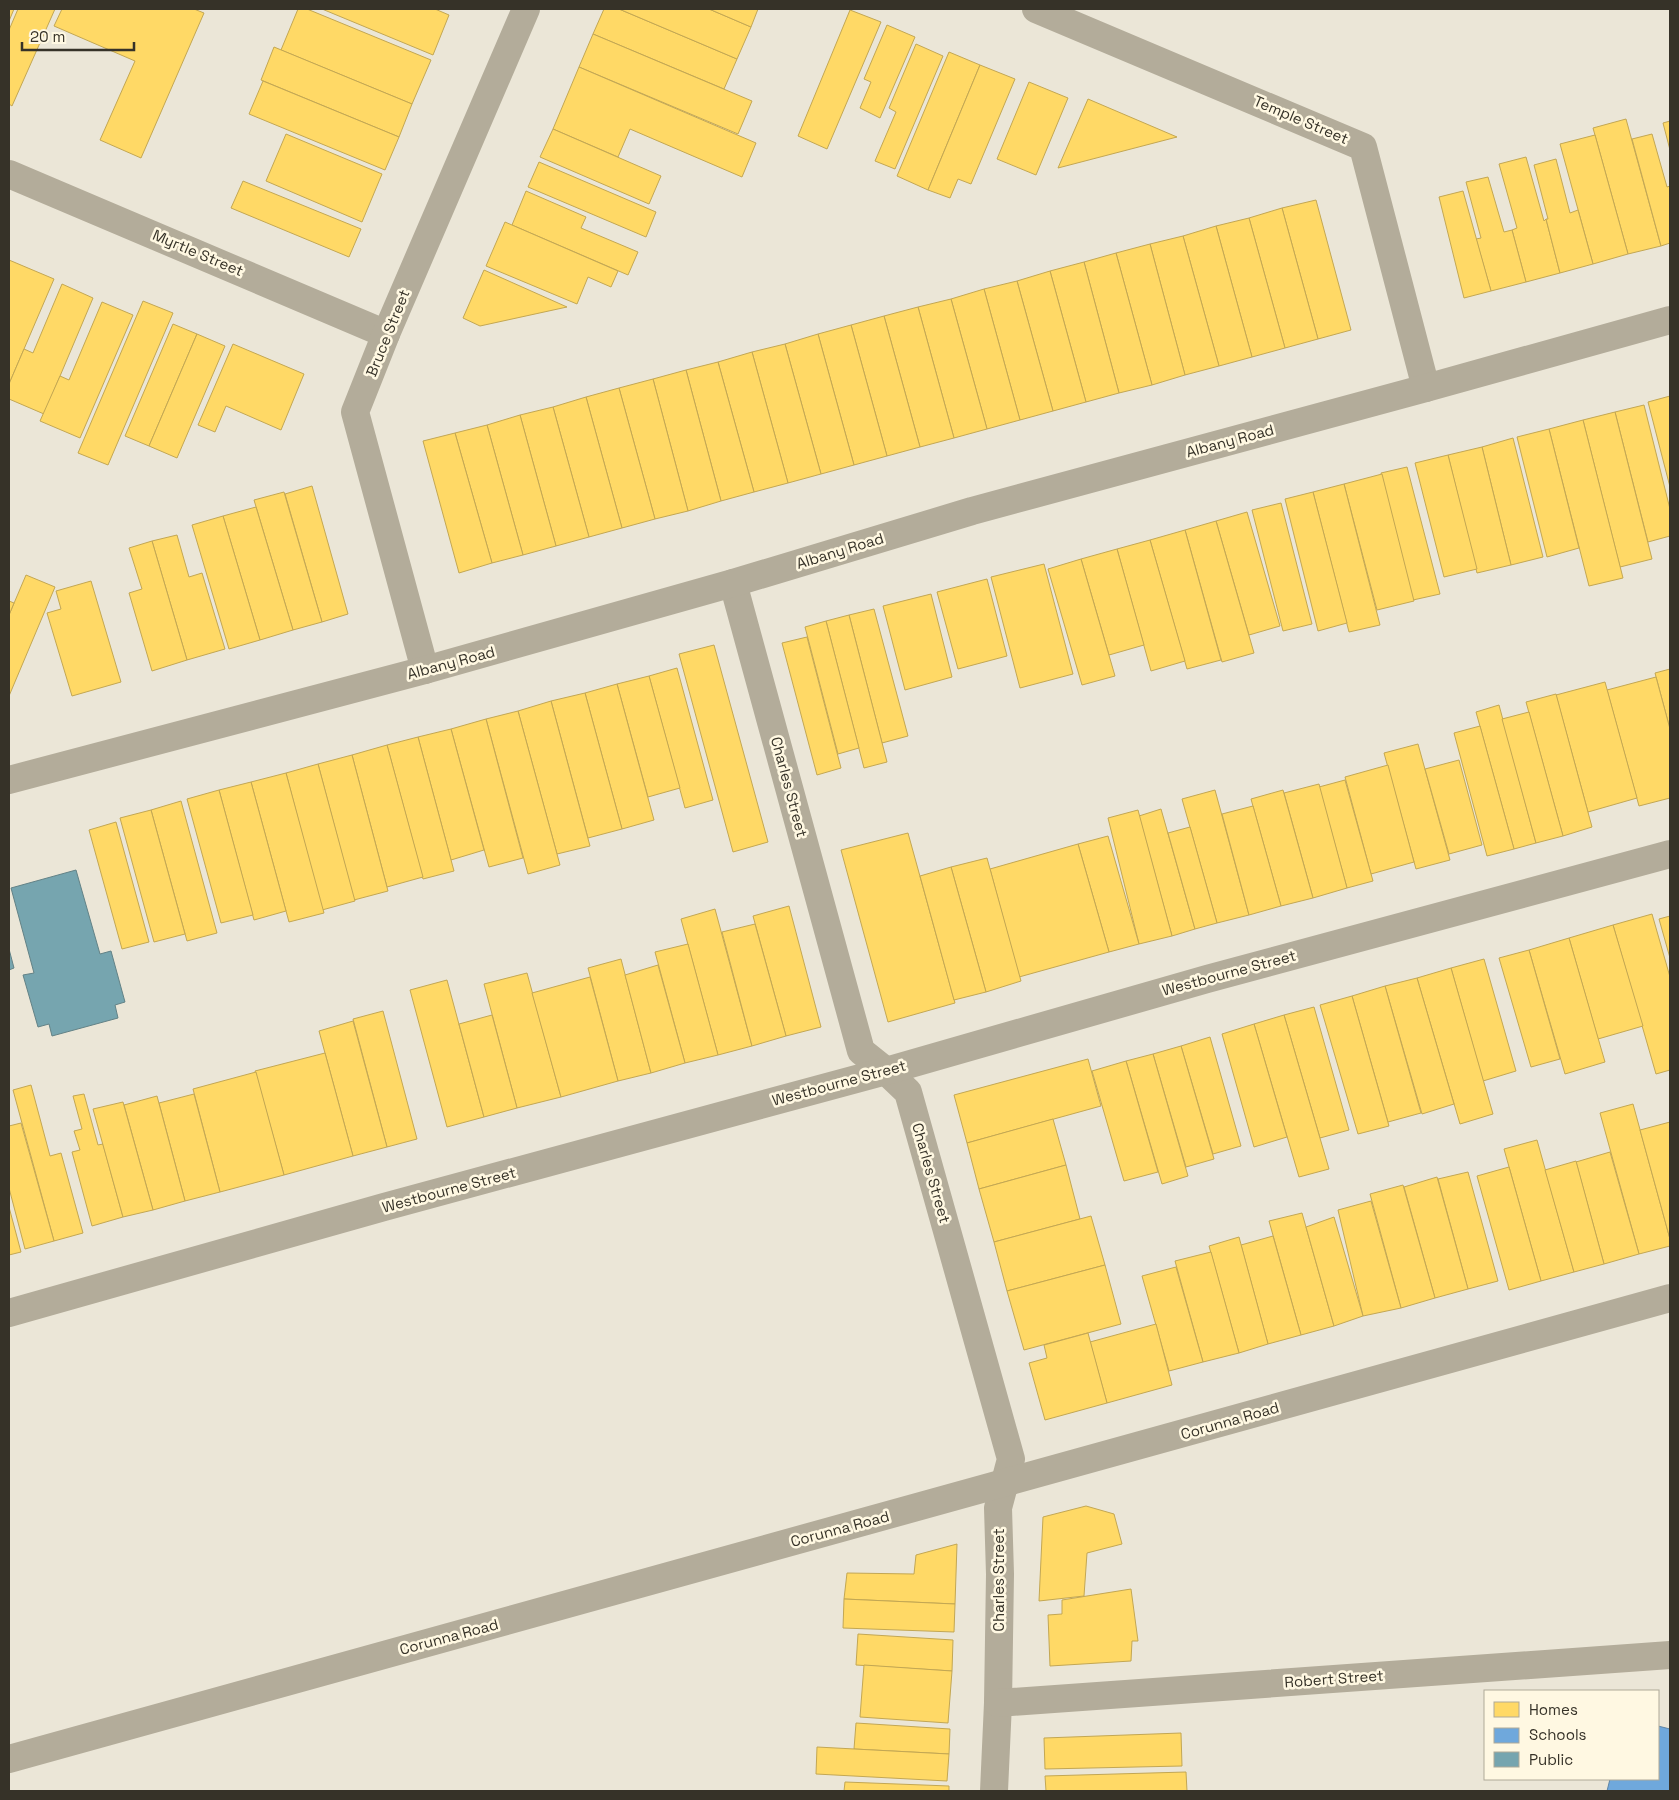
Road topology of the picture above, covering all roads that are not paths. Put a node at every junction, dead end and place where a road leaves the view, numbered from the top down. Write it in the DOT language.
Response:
graph roads {
  1 [pos="526,9"];
  2 [pos="1036,9"];
  3 [pos="9,174"];
  4 [pos="1670,320"];
  5 [pos="386,334"];
  6 [pos="1426,388"];
  7 [pos="733,583"];
  8 [pos="425,670"];
  9 [pos="9,780"];
  10 [pos="1670,854"];
  11 [pos="886,1071"];
  12 [pos="1670,1298"];
  13 [pos="9,1313"];
  14 [pos="1005,1484"];
  15 [pos="1670,1655"];
  16 [pos="998,1703"];
  17 [pos="9,1759"];
  18 [pos="994,1791"];
  1 -- 5 [label="street, Bruce Street"];
  2 -- 6 [label="street, Temple Street"];
  3 -- 5 [label="street, Myrtle Street"];
  4 -- 6 [label="street, Albany Road"];
  5 -- 8 [label="street, Bruce Street"];
  6 -- 7 [label="street, Albany Road"];
  7 -- 8 [label="street, Albany Road"];
  7 -- 11 [label="street, Charles Street"];
  8 -- 9 [label="street, Albany Road"];
  10 -- 11 [label="street, Westbourne Street"];
  11 -- 13 [label="street, Westbourne Street"];
  11 -- 14 [label="street, Charles Street"];
  12 -- 14 [label="street, Corunna Road"];
  14 -- 16 [label="street, Charles Street"];
  14 -- 17 [label="street, Corunna Road"];
  15 -- 16 [label="street, Robert Street"];
  16 -- 18 [label="street, Charles Street"];
}
